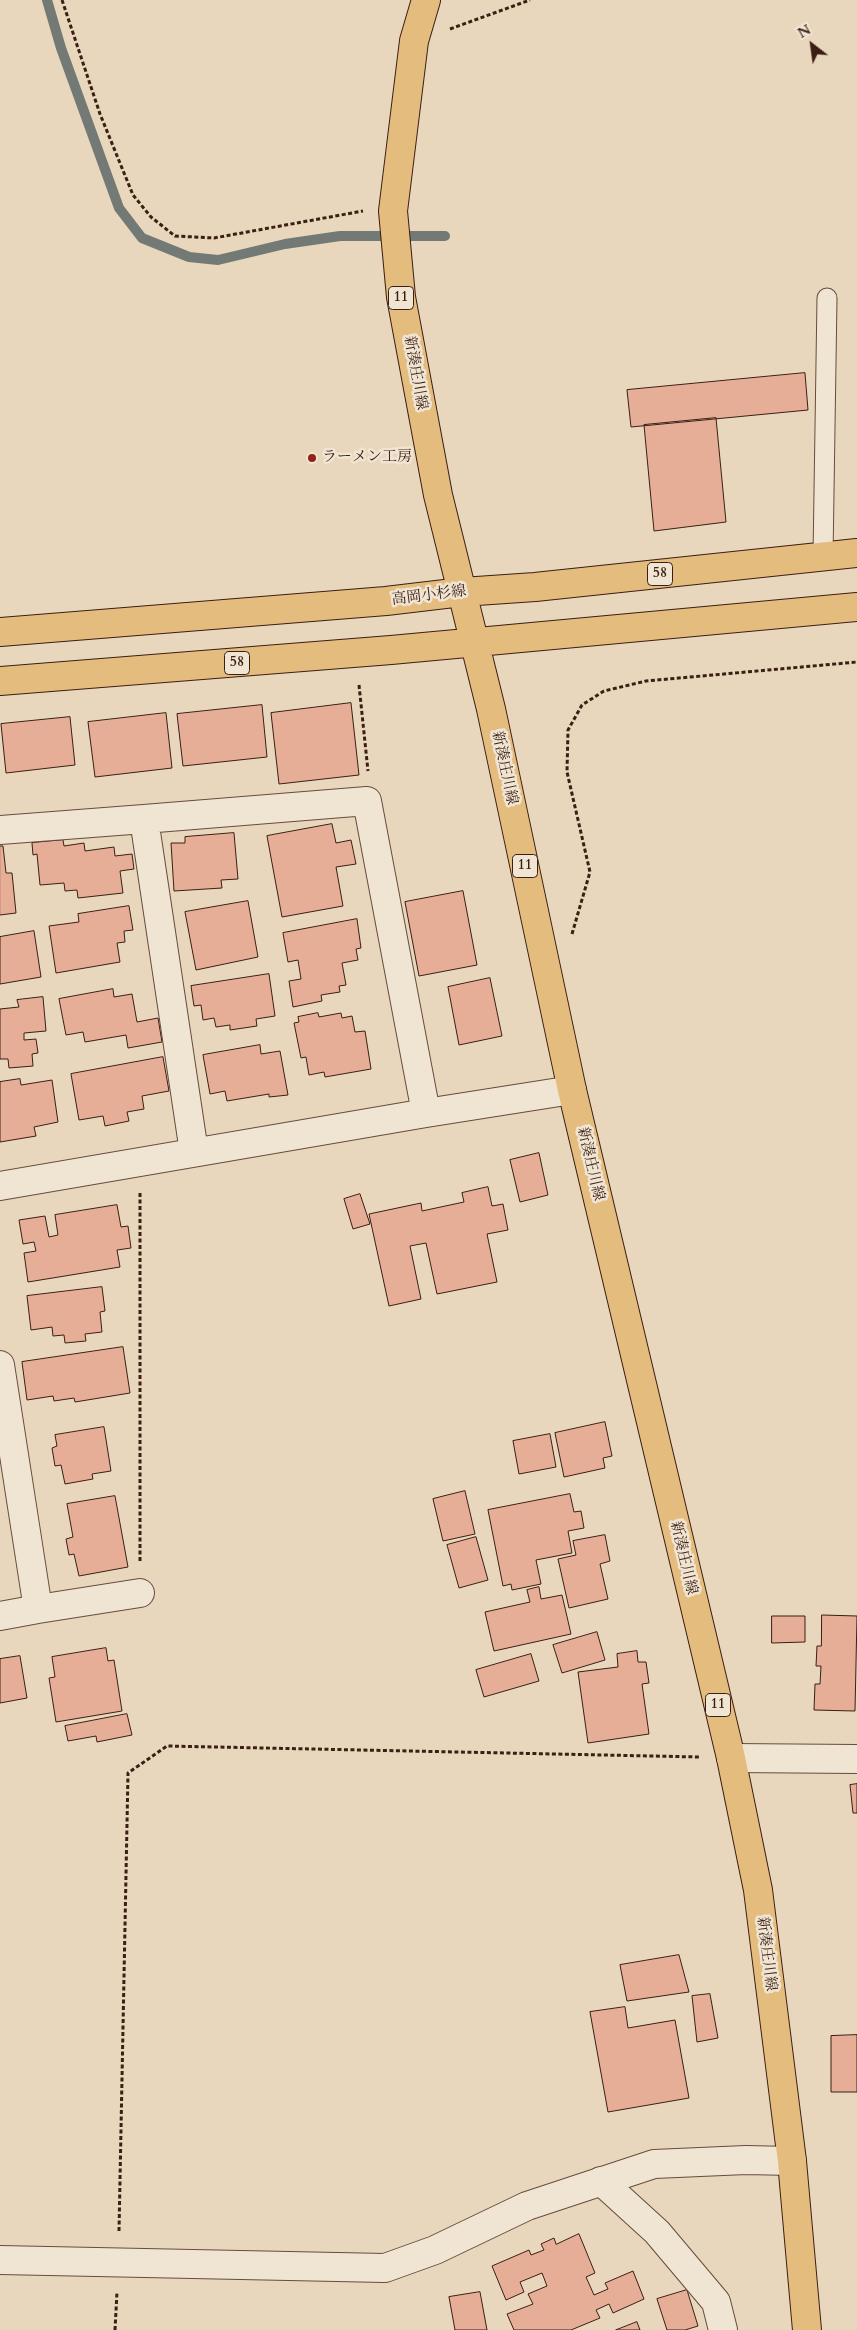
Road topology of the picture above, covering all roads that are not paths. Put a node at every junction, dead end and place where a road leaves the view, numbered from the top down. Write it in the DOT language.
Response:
graph roads {
  1 [pos="426,0"];
  2 [pos="827,298"];
  3 [pos="857,553"];
  4 [pos="823,557"];
  5 [pos="462,592"];
  6 [pos="857,607"];
  7 [pos="0,632"];
  8 [pos="474,642"];
  9 [pos="0,681"];
  10 [pos="144,819"];
  11 [pos="0,830"];
  12 [pos="572,1090"];
  13 [pos="426,1112"];
  14 [pos="194,1152"];
  15 [pos="0,1186"];
  16 [pos="0,1365"];
  17 [pos="140,1593"];
  18 [pos="38,1609"];
  19 [pos="0,1616"];
  20 [pos="731,1758"];
  21 [pos="857,1759"];
  22 [pos="792,2161"];
  23 [pos="601,2181"];
  24 [pos="0,2260"];
  25 [pos="723,2330"];
  26 [pos="807,2330"];
  1 -- 5 [label="main road, 新湊庄川線 / 11"];
  2 -- 4 [label="lane"];
  3 -- 4 [label="main road, 高岡小杉線 / 58"];
  4 -- 5 [label="main road, 高岡小杉線 / 58"];
  5 -- 7 [label="main road, 高岡小杉線 / 58"];
  5 -- 8 [label="main road, 新湊庄川線 / 11"];
  6 -- 8 [label="main road, 58"];
  8 -- 9 [label="main road, 58"];
  8 -- 12 [label="main road, 新湊庄川線 / 11"];
  10 -- 11 [label="street"];
  10 -- 13 [label="street"];
  10 -- 14 [label="street"];
  12 -- 13 [label="street"];
  12 -- 20 [label="main road, 新湊庄川線 / 11"];
  13 -- 14 [label="street"];
  14 -- 15 [label="street"];
  16 -- 18 [label="street"];
  17 -- 18 [label="street"];
  18 -- 19 [label="street"];
  20 -- 21 [label="street"];
  20 -- 22 [label="main road, 新湊庄川線 / 11"];
  22 -- 23 [label="street"];
  22 -- 26 [label="main road, 新湊庄川線 / 11"];
  23 -- 24 [label="street"];
  23 -- 25 [label="street"];
}
